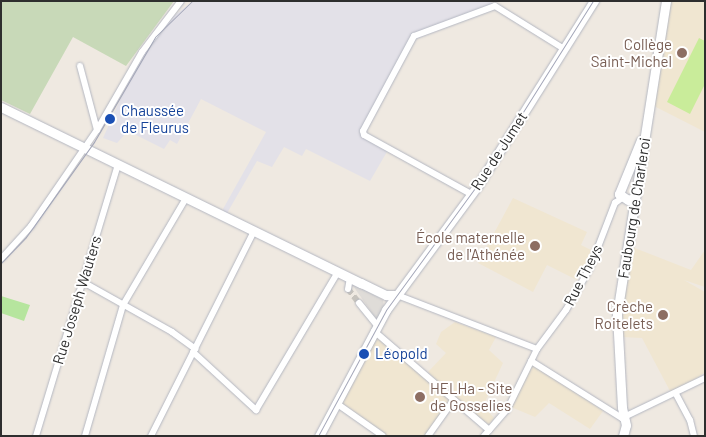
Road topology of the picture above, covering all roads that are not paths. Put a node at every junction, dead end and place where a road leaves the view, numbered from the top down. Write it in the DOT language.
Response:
graph roads {
  1 [pos="180,1"];
  2 [pos="594,1"];
  3 [pos="662,1"];
  4 [pos="666,1"];
  5 [pos="564,49"];
  6 [pos="80,66"];
  7 [pos="1,108"];
  8 [pos="98,130"];
  9 [pos="85,148"];
  10 [pos="118,164"];
  11 [pos="626,177"];
  12 [pos="637,181"];
  13 [pos="471,194"];
  14 [pos="186,198"];
  15 [pos="629,200"];
  16 [pos="254,231"];
  17 [pos="1,259"];
  18 [pos="337,272"];
  19 [pos="350,278"];
  20 [pos="83,282"];
  21 [pos="348,290"];
  22 [pos="397,295"];
  23 [pos="359,303"];
  24 [pos="123,304"];
  25 [pos="376,328"];
  26 [pos="537,349"];
  27 [pos="194,351"];
  28 [pos="531,361"];
  29 [pos="705,378"];
  30 [pos="676,394"];
  31 [pos="453,401"];
  32 [pos="336,403"];
  33 [pos="623,417"];
  34 [pos="489,430"];
  35 [pos="36,436"];
  36 [pos="85,436"];
  37 [pos="151,436"];
  38 [pos="319,436"];
  39 [pos="383,436"];
  40 [pos="429,436"];
  41 [pos="484,436"];
  42 [pos="622,436"];
  43 [pos="694,436"];
  1 -- 8 [label="street"];
  2 -- 5 [label="main road, Rue de Jumet"];
  3 -- 11 [label="main road, Rue Theys"];
  4 -- 12 [label="main road, Faubourg de Charleroi"];
  5 -- 13 [label="main road, Rue de Jumet"];
  5 -- 13 [label="street"];
  6 -- 8 [label="street"];
  7 -- 9 [label="main road"];
  8 -- 9 [label="street"];
  9 -- 10 [label="main road"];
  9 -- 17 [label="street"];
  10 -- 14 [label="main road"];
  10 -- 20 [label="street, Rue Joseph Wauters"];
  11 -- 12 [label="main road"];
  11 -- 15 [label="main road, Rue Theys"];
  12 -- 15 [label="main road, Faubourg de Charleroi"];
  13 -- 22 [label="main road, Rue de Jumet"];
  14 -- 16 [label="main road"];
  14 -- 24 [label="street"];
  15 -- 26 [label="street, Rue Theys"];
  15 -- 33 [label="main road, Faubourg de Charleroi"];
  16 -- 18 [label="main road"];
  16 -- 27 [label="street"];
  18 -- 19 [label="main road"];
  18 -- 27 [label="street"];
  19 -- 21 [label="street"];
  19 -- 22 [label="main road"];
  20 -- 24 [label="street"];
  20 -- 35 [label="street, Rue Joseph Wauters"];
  22 -- 25 [label="main road, Rue de Jumet"];
  22 -- 26 [label="street"];
  23 -- 25 [label="street"];
  24 -- 27 [label="street"];
  24 -- 36 [label="street"];
  25 -- 31 [label="street"];
  25 -- 32 [label="main road, Rue de Jumet"];
  26 -- 28 [label="street, Rue Theys"];
  27 -- 37 [label="street"];
  28 -- 33 [label="street"];
  28 -- 34 [label="street, Rue Theys"];
  29 -- 30 [label="street"];
  30 -- 33 [label="street"];
  30 -- 43 [label="street"];
  31 -- 34 [label="street"];
  31 -- 40 [label="street"];
  32 -- 38 [label="main road, Rue de Jumet"];
  32 -- 39 [label="street"];
  33 -- 42 [label="main road, Faubourg de Charleroi"];
  34 -- 41 [label="street, Rue Theys"];
}
